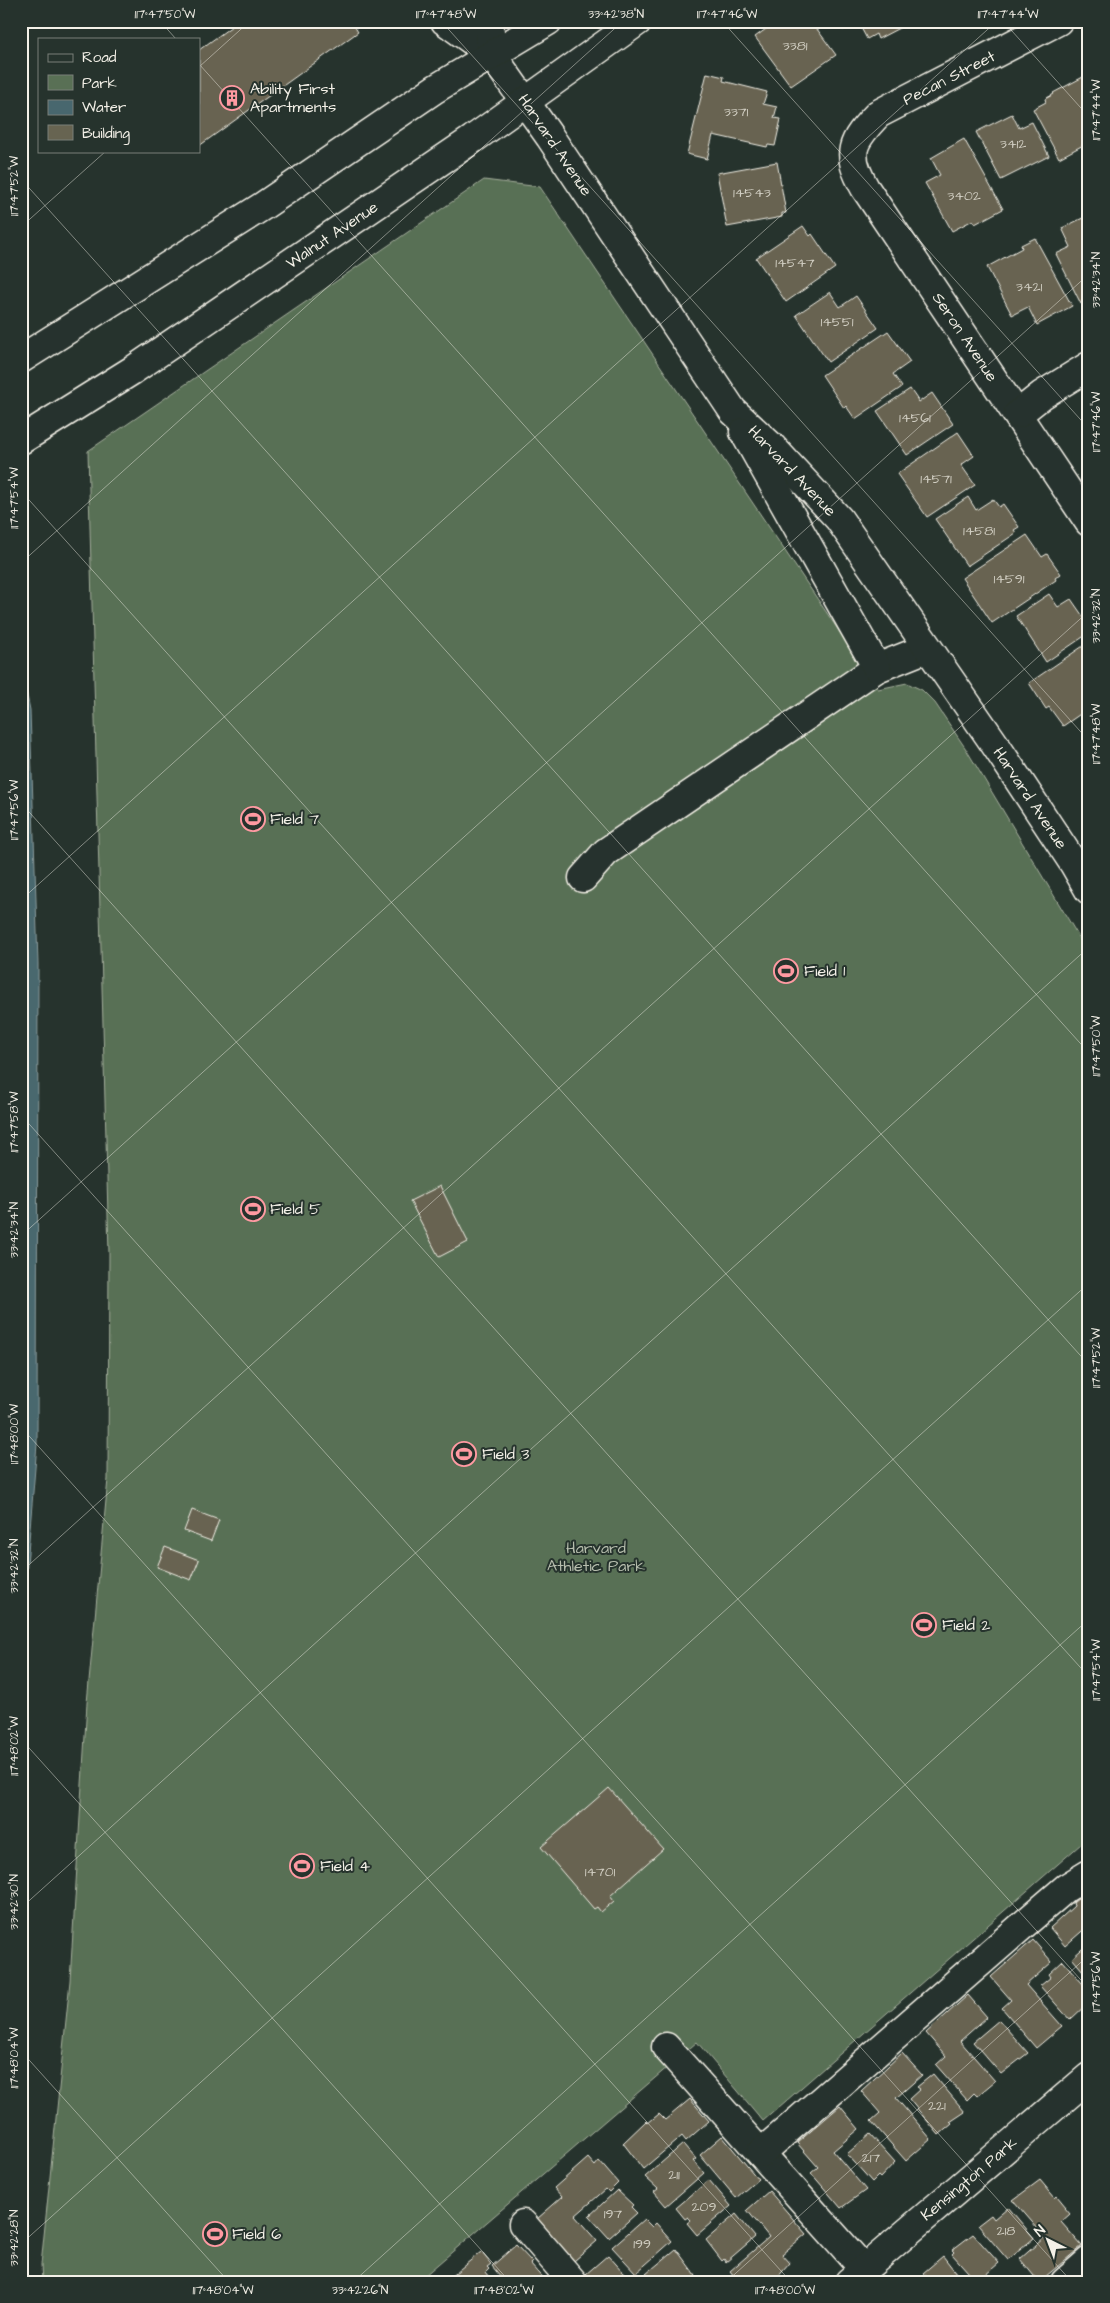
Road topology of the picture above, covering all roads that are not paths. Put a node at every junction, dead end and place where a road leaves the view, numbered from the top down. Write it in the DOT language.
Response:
graph roads {
  1 [pos="444,21"];
  2 [pos="489,21"];
  3 [pos="548,21"];
  4 [pos="638,21"];
  5 [pos="1058,21"];
  6 [pos="492,55"];
  7 [pos="526,101"];
  8 [pos="853,149"];
  9 [pos="22,359"];
  10 [pos="1089,366"];
  11 [pos="733,411"];
  12 [pos="1018,414"];
  13 [pos="25,438"];
  14 [pos="1089,522"];
  15 [pos="927,648"];
  16 [pos="877,668"];
  17 [pos="583,878"];
  18 [pos="1089,890"];
  19 [pos="1089,1874"];
  20 [pos="666,2047"];
  21 [pos="1089,2077"];
  22 [pos="761,2153"];
  23 [pos="523,2224"];
  24 [pos="1089,2261"];
  25 [pos="856,2275"];
  26 [pos="573,2282"];
  27 [pos="1065,2282"];
  1 -- 6 [label="main road, Harvard Avenue"];
  2 -- 6 [label="main road"];
  3 -- 6 [label="main road"];
  4 -- 7 [label="main road, Walnut Avenue"];
  5 -- 8 [label="main road, Pecan Street"];
  6 -- 7 [label="main road, Harvard Avenue"];
  6 -- 9 [label="main road"];
  7 -- 11 [label="main road, Harvard Avenue"];
  7 -- 13 [label="main road, Walnut Avenue"];
  8 -- 12 [label="main road, Seron Avenue"];
  10 -- 12 [label="main road"];
  11 -- 15 [label="main road, Harvard Avenue"];
  11 -- 16 [label="main road"];
  12 -- 14 [label="main road, Seron Avenue"];
  15 -- 16 [label="main road"];
  15 -- 18 [label="main road, Harvard Avenue"];
  16 -- 17 [label="main road"];
  19 -- 22 [label="main road"];
  20 -- 22 [label="main road"];
  21 -- 25 [label="main road, Kensington Park"];
  22 -- 25 [label="main road"];
  23 -- 26 [label="main road"];
  24 -- 27 [label="main road"];
}
